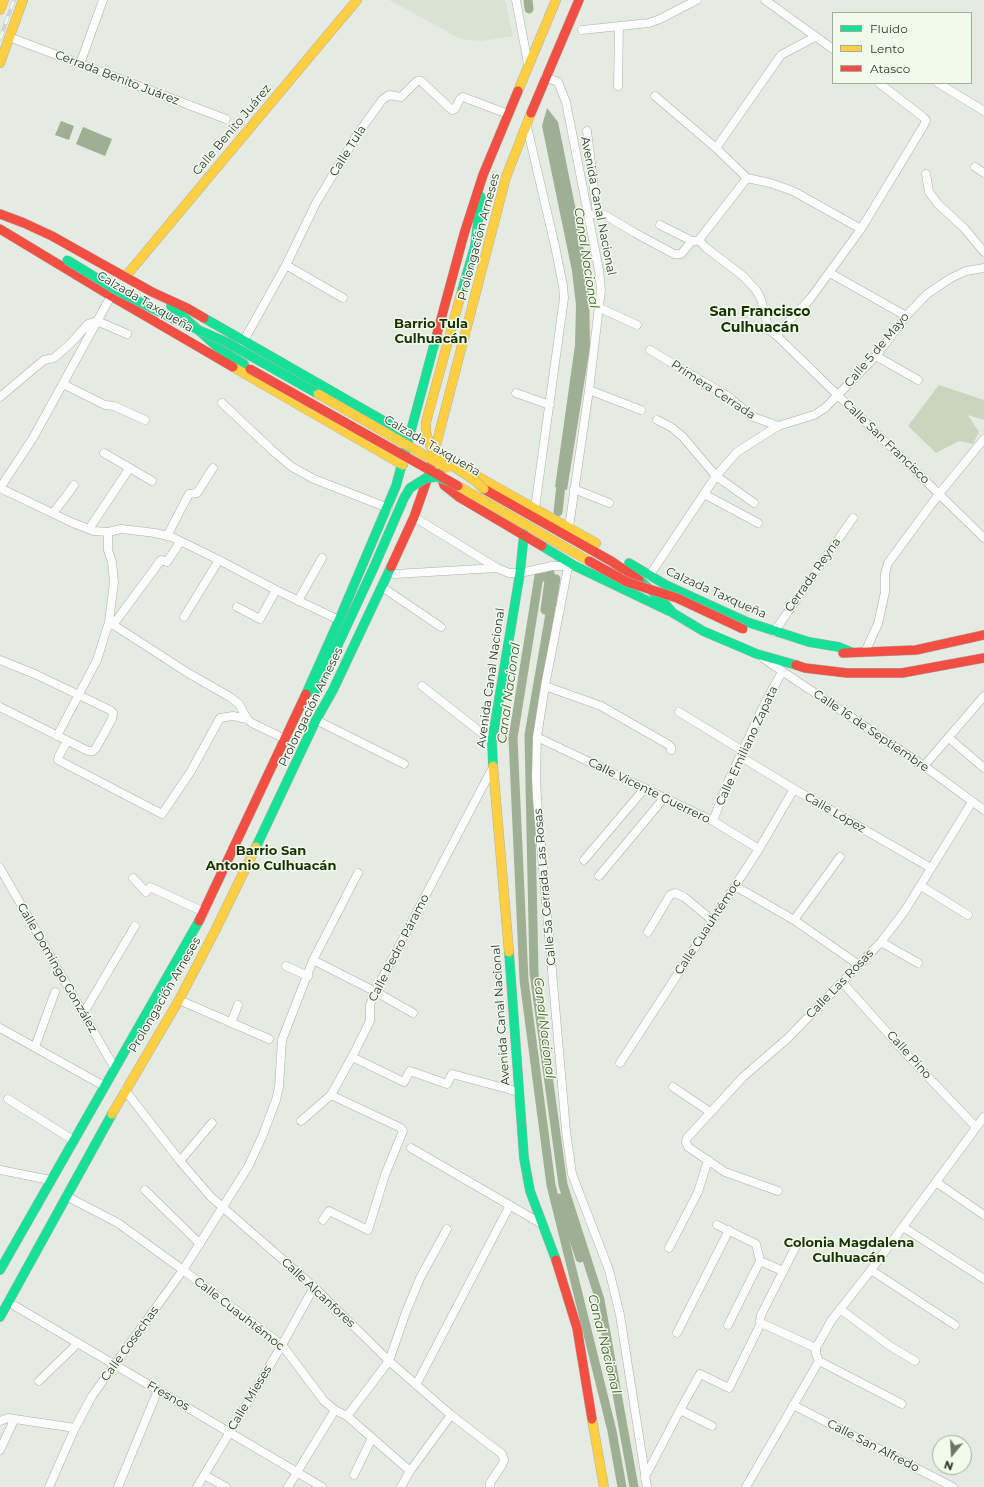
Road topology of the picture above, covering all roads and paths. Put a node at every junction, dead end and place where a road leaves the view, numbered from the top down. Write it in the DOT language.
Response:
graph roads {
  1 [pos="4,0"];
  2 [pos="23,0"];
  3 [pos="103,0"];
  4 [pos="357,0"];
  5 [pos="516,0"];
  6 [pos="556,0"];
  7 [pos="579,0"];
  8 [pos="697,0"];
  9 [pos="765,0"];
  10 [pos="0,10"];
  11 [pos="619,26"];
  12 [pos="582,30"];
  13 [pos="9,37"];
  14 [pos="815,37"];
  15 [pos="832,49"];
  16 [pos="0,64"];
  17 [pos="80,64"];
  18 [pos="528,67"];
  19 [pos="544,81"];
  20 [pos="880,84"];
  21 [pos="940,84"];
  22 [pos="618,86"];
  23 [pos="655,96"];
  24 [pos="984,111"];
  25 [pos="508,114"];
  26 [pos="226,119"];
  27 [pos="527,126"];
  28 [pos="587,131"];
  29 [pos="716,148"];
  30 [pos="975,167"];
  31 [pos="984,172"];
  32 [pos="926,174"];
  33 [pos="483,175"];
  34 [pos="747,178"];
  35 [pos="597,213"];
  36 [pos="0,214"];
  37 [pos="588,216"];
  38 [pos="660,225"];
  39 [pos="0,229"];
  40 [pos="861,229"];
  41 [pos="695,241"];
  42 [pos="984,252"];
  43 [pos="286,266"];
  44 [pos="984,268"];
  45 [pos="830,273"];
  46 [pos="126,276"];
  47 [pos="152,292"];
  48 [pos="111,296"];
  49 [pos="343,298"];
  50 [pos="600,308"];
  51 [pos="906,316"];
  52 [pos="97,321"];
  53 [pos="637,325"];
  54 [pos="127,334"];
  55 [pos="776,335"];
  56 [pos="243,342"];
  57 [pos="650,350"];
  58 [pos="876,356"];
  59 [pos="918,380"];
  60 [pos="63,384"];
  61 [pos="589,390"];
  62 [pos="516,393"];
  63 [pos="838,396"];
  64 [pos="0,397"];
  65 [pos="222,403"];
  66 [pos="550,405"];
  67 [pos="641,410"];
  68 [pos="379,418"];
  69 [pos="144,420"];
  70 [pos="657,420"];
  71 [pos="778,426"];
  72 [pos="410,436"];
  73 [pos="984,439"];
  74 [pos="367,445"];
  75 [pos="435,450"];
  76 [pos="104,453"];
  77 [pos="403,465"];
  78 [pos="213,468"];
  79 [pos="129,469"];
  80 [pos="474,474"];
  81 [pos="716,476"];
  82 [pos="428,477"];
  83 [pos="152,481"];
  84 [pos="449,481"];
  85 [pos="74,484"];
  86 [pos="0,488"];
  87 [pos="484,489"];
  88 [pos="574,489"];
  89 [pos="704,494"];
  90 [pos="939,494"];
  91 [pos="459,497"];
  92 [pos="754,502"];
  93 [pos="609,503"];
  94 [pos="388,508"];
  95 [pos="535,508"];
  96 [pos="53,513"];
  97 [pos="414,516"];
  98 [pos="853,518"];
  99 [pos="758,523"];
  100 [pos="569,527"];
  101 [pos="89,529"];
  102 [pos="108,532"];
  103 [pos="524,534"];
  104 [pos="167,536"];
  105 [pos="984,538"];
  106 [pos="180,542"];
  107 [pos="322,558"];
  108 [pos="220,560"];
  109 [pos="571,566"];
  110 [pos="497,568"];
  111 [pos="520,573"];
  112 [pos="395,574"];
  113 [pos="649,576"];
  114 [pos="382,586"];
  115 [pos="276,590"];
  116 [pos="298,601"];
  117 [pos="237,607"];
  118 [pos="673,613"];
  119 [pos="184,617"];
  120 [pos="339,620"];
  121 [pos="111,624"];
  122 [pos="441,627"];
  123 [pos="774,632"];
  124 [pos="981,637"];
  125 [pos="851,652"];
  126 [pos="865,652"];
  127 [pos="757,654"];
  128 [pos="982,657"];
  129 [pos="1,663"];
  130 [pos="782,672"];
  131 [pos="422,686"];
  132 [pos="544,686"];
  133 [pos="79,695"];
  134 [pos="984,696"];
  135 [pos="0,707"];
  136 [pos="679,712"];
  137 [pos="246,718"];
  138 [pos="316,720"];
  139 [pos="292,724"];
  140 [pos="57,736"];
  141 [pos="537,737"];
  142 [pos="949,738"];
  143 [pos="285,739"];
  144 [pos="67,741"];
  145 [pos="492,741"];
  146 [pos="671,750"];
  147 [pos="742,754"];
  148 [pos="404,764"];
  149 [pos="924,766"];
  150 [pos="493,768"];
  151 [pos="984,768"];
  152 [pos="645,788"];
  153 [pos="794,789"];
  154 [pos="664,798"];
  155 [pos="972,802"];
  156 [pos="984,810"];
  157 [pos="713,821"];
  158 [pos="759,849"];
  159 [pos="840,857"];
  160 [pos="584,860"];
  161 [pos="0,868"];
  162 [pos="931,868"];
  163 [pos="358,873"];
  164 [pos="599,876"];
  165 [pos="133,878"];
  166 [pos="735,886"];
  167 [pos="921,886"];
  168 [pos="204,912"];
  169 [pos="968,914"];
  170 [pos="712,920"];
  171 [pos="794,920"];
  172 [pos="134,926"];
  173 [pos="648,932"];
  174 [pos="881,942"];
  175 [pos="313,960"];
  176 [pos="918,963"];
  177 [pos="859,964"];
  178 [pos="286,966"];
  179 [pos="308,976"];
  180 [pos="842,982"];
  181 [pos="55,992"];
  182 [pos="376,992"];
  183 [pos="179,1000"];
  184 [pos="238,1005"];
  185 [pos="413,1013"];
  186 [pos="83,1014"];
  187 [pos="231,1023"];
  188 [pos="0,1028"];
  189 [pos="269,1039"];
  190 [pos="35,1048"];
  191 [pos="352,1057"];
  192 [pos="620,1063"];
  193 [pos="114,1067"];
  194 [pos="104,1086"];
  195 [pos="673,1087"];
  196 [pos="125,1090"];
  197 [pos="519,1092"];
  198 [pos="331,1095"];
  199 [pos="8,1099"];
  200 [pos="710,1112"];
  201 [pos="984,1117"];
  202 [pos="301,1121"];
  203 [pos="212,1123"];
  204 [pos="976,1127"];
  205 [pos="73,1140"];
  206 [pos="411,1148"];
  207 [pos="708,1160"];
  208 [pos="180,1161"];
  209 [pos="0,1170"];
  210 [pos="50,1180"];
  211 [pos="936,1182"];
  212 [pos="144,1190"];
  213 [pos="778,1191"];
  214 [pos="66,1196"];
  215 [pos="510,1205"];
  216 [pos="222,1207"];
  217 [pos="984,1215"];
  218 [pos="323,1220"];
  219 [pos="542,1224"];
  220 [pos="717,1225"];
  221 [pos="903,1227"];
  222 [pos="447,1229"];
  223 [pos="729,1230"];
  224 [pos="200,1244"];
  225 [pos="796,1246"];
  226 [pos="669,1248"];
  227 [pos="760,1261"];
  228 [pos="0,1270"];
  229 [pos="184,1270"];
  230 [pos="783,1270"];
  231 [pos="871,1270"];
  232 [pos="984,1279"];
  233 [pos="314,1287"];
  234 [pos="12,1304"];
  235 [pos="840,1309"];
  236 [pos="0,1317"];
  237 [pos="761,1319"];
  238 [pos="728,1324"];
  239 [pos="954,1325"];
  240 [pos="677,1332"];
  241 [pos="78,1343"];
  242 [pos="282,1345"];
  243 [pos="816,1348"];
  244 [pos="389,1361"];
  245 [pos="819,1361"];
  246 [pos="915,1361"];
  247 [pos="114,1364"];
  248 [pos="39,1381"];
  249 [pos="416,1384"];
  250 [pos="158,1390"];
  251 [pos="902,1404"];
  252 [pos="793,1405"];
  253 [pos="335,1410"];
  254 [pos="680,1410"];
  255 [pos="451,1415"];
  256 [pos="347,1416"];
  257 [pos="14,1420"];
  258 [pos="0,1421"];
  259 [pos="712,1426"];
  260 [pos="75,1428"];
  261 [pos="230,1432"];
  262 [pos="372,1438"];
  263 [pos="0,1450"];
  264 [pos="410,1471"];
  265 [pos="297,1472"];
  266 [pos="204,1474"];
  267 [pos="354,1475"];
  268 [pos="645,1478"];
  269 [pos="49,1487"];
  270 [pos="118,1487"];
  271 [pos="197,1487"];
  272 [pos="226,1487"];
  273 [pos="288,1487"];
  274 [pos="322,1487"];
  275 [pos="401,1487"];
  276 [pos="490,1487"];
  277 [pos="604,1487"];
  278 [pos="647,1487"];
  279 [pos="746,1487"];
  280 [pos="952,1487"];
  1 -- 10 [label="main road"];
  2 -- 13 [label="main road"];
  3 -- 17 [label="street"];
  4 -- 46 [label="main road, Calle Benito Juárez"];
  5 -- 18 [label="street"];
  6 -- 18 [label="main road, Prolongación Arneses"];
  7 -- 19 [label="main road, Prolongación Arneses"];
  8 -- 11 [label="street"];
  9 -- 14 [label="street"];
  11 -- 12 [label="street"];
  11 -- 22 [label="street"];
  13 -- 16 [label="main road"];
  13 -- 17 [label="street, Cerrada Benito Juárez"];
  14 -- 15 [label="street"];
  14 -- 29 [label="street"];
  17 -- 26 [label="street, Cerrada Benito Juárez"];
  18 -- 25 [label="main road, Prolongación Arneses"];
  19 -- 27 [label="main road, Prolongación Arneses"];
  19 -- 37 [label="street, Avenida Canal Nacional"];
  20 -- 40 [label="street"];
  21 -- 24 [label="street"];
  23 -- 29 [label="street"];
  25 -- 33 [label="main road, Prolongación Arneses"];
  25 -- 43 [label="street, Calle Tula"];
  27 -- 66 [label="street"];
  27 -- 75 [label="main road, Prolongación Arneses"];
  28 -- 35 [label="street"];
  29 -- 34 [label="street"];
  30 -- 31 [label="street"];
  32 -- 42 [label="street"];
  33 -- 72 [label="main road, Prolongación Arneses"];
  33 -- 87 [label="main road, bridge"];
  34 -- 40 [label="street"];
  34 -- 41 [label="street"];
  35 -- 37 [label="street"];
  35 -- 41 [label="street"];
  36 -- 46 [label="main road, Calzada Taxqueña"];
  37 -- 50 [label="street, Avenida Canal Nacional"];
  38 -- 41 [label="street, Calle San Francisco"];
  39 -- 48 [label="main road, Calzada Taxqueña"];
  39 -- 87 [label="main road, Calzada Taxqueña, bridge"];
  40 -- 45 [label="street"];
  41 -- 55 [label="street, Calle San Francisco"];
  43 -- 49 [label="street"];
  43 -- 56 [label="street, Calle Tula"];
  44 -- 51 [label="street, Calle 5 de Mayo"];
  45 -- 51 [label="street"];
  45 -- 55 [label="street"];
  46 -- 47 [label="main road, Calzada Taxqueña"];
  47 -- 56 [label="main road, Calzada Taxqueña"];
  47 -- 84 [label="main road, Calzada Taxqueña, bridge"];
  48 -- 52 [label="street"];
  48 -- 74 [label="main road, Calzada Taxqueña"];
  50 -- 53 [label="street"];
  50 -- 61 [label="street, Avenida Canal Nacional"];
  51 -- 58 [label="street, Calle 5 de Mayo"];
  52 -- 54 [label="street"];
  52 -- 60 [label="street"];
  52 -- 64 [label="street"];
  55 -- 63 [label="street, Calle San Francisco"];
  56 -- 68 [label="main road, Calzada Taxqueña"];
  57 -- 71 [label="street, Primera Cerrada"];
  58 -- 59 [label="street"];
  58 -- 63 [label="street, Calle 5 de Mayo"];
  60 -- 69 [label="street"];
  60 -- 86 [label="street"];
  61 -- 67 [label="street"];
  61 -- 88 [label="street, Avenida Canal Nacional"];
  62 -- 66 [label="street"];
  63 -- 71 [label="street, Calle 5 de Mayo"];
  63 -- 90 [label="street, Calle San Francisco"];
  65 -- 94 [label="street"];
  66 -- 95 [label="street"];
  68 -- 72 [label="main road, Calzada Taxqueña"];
  68 -- 74 [label="main road"];
  70 -- 81 [label="street"];
  71 -- 81 [label="street, Calle 5 de Mayo"];
  72 -- 77 [label="main road, Prolongación Arneses"];
  73 -- 90 [label="street"];
  74 -- 77 [label="main road, Calzada Taxqueña"];
  75 -- 80 [label="main road, Calzada Taxqueña"];
  75 -- 82 [label="main road, Prolongación Arneses"];
  76 -- 79 [label="street"];
  77 -- 94 [label="main road, Prolongación Arneses"];
  78 -- 104 [label="street"];
  79 -- 83 [label="street"];
  79 -- 101 [label="street"];
  80 -- 91 [label="main road"];
  80 -- 95 [label="main road, Calzada Taxqueña"];
  81 -- 89 [label="street, Calle 5 de Mayo"];
  81 -- 92 [label="street"];
  82 -- 91 [label="main road, Calzada Taxqueña"];
  82 -- 97 [label="main road, Prolongación Arneses"];
  84 -- 125 [label="main road, Calzada Taxqueña, bridge"];
  84 -- 139 [label="main road, bridge"];
  85 -- 96 [label="street"];
  86 -- 96 [label="street"];
  87 -- 118 [label="main road, Calzada Taxqueña"];
  88 -- 93 [label="street"];
  88 -- 100 [label="street, Avenida Canal Nacional"];
  89 -- 99 [label="street"];
  89 -- 113 [label="street, Calle 5 de Mayo"];
  90 -- 105 [label="street, Calle San Francisco"];
  90 -- 126 [label="street"];
  91 -- 103 [label="main road, Calzada Taxqueña"];
  94 -- 120 [label="main road, Prolongación Arneses"];
  95 -- 100 [label="main road, Calzada Taxqueña"];
  96 -- 101 [label="street"];
  97 -- 110 [label="street"];
  97 -- 114 [label="main road, Prolongación Arneses"];
  98 -- 123 [label="street, Cerrada Reyna"];
  100 -- 113 [label="main road, Calzada Taxqueña"];
  101 -- 102 [label="street"];
  102 -- 104 [label="street"];
  102 -- 121 [label="street"];
  103 -- 109 [label="main road, Calzada Taxqueña"];
  103 -- 111 [label="main road, Avenida Canal Nacional"];
  104 -- 106 [label="street"];
  106 -- 108 [label="street"];
  106 -- 121 [label="street"];
  107 -- 116 [label="street"];
  108 -- 115 [label="street"];
  108 -- 119 [label="street"];
  109 -- 111 [label="street"];
  109 -- 118 [label="main road, Calzada Taxqueña"];
  109 -- 132 [label="street, Calle 5a Cerrada Las Rosas"];
  110 -- 111 [label="street"];
  110 -- 112 [label="street"];
  111 -- 145 [label="main road, Avenida Canal Nacional"];
  113 -- 123 [label="main road, Calzada Taxqueña"];
  114 -- 122 [label="street"];
  114 -- 138 [label="main road, Prolongación Arneses"];
  115 -- 116 [label="street"];
  115 -- 117 [label="street"];
  116 -- 120 [label="street"];
  118 -- 127 [label="main road, Calzada Taxqueña"];
  120 -- 139 [label="main road, Prolongación Arneses"];
  121 -- 133 [label="street"];
  121 -- 137 [label="street"];
  123 -- 125 [label="main road, Calzada Taxqueña"];
  124 -- 126 [label="main road, Calzada Taxqueña"];
  125 -- 126 [label="main road, Calzada Taxqueña"];
  127 -- 128 [label="main road, Calzada Taxqueña"];
  127 -- 130 [label="street, Calle 16 de Septiembre"];
  129 -- 133 [label="street"];
  130 -- 147 [label="street, Calle Emiliano Zapata"];
  130 -- 149 [label="street, Calle 16 de Septiembre"];
  131 -- 145 [label="street"];
  132 -- 141 [label="street, Calle 5a Cerrada Las Rosas"];
  132 -- 146 [label="street"];
  133 -- 140 [label="street"];
  133 -- 144 [label="street"];
  134 -- 142 [label="street"];
  135 -- 140 [label="street"];
  136 -- 147 [label="street, Calle López"];
  137 -- 143 [label="street"];
  137 -- 144 [label="street"];
  138 -- 148 [label="street"];
  138 -- 183 [label="main road, Prolongación Arneses"];
  139 -- 143 [label="main road, Prolongación Arneses"];
  140 -- 144 [label="street"];
  141 -- 152 [label="street, Calle Vicente Guerrero"];
  141 -- 268 [label="street, Calle 5a Cerrada Las Rosas"];
  142 -- 149 [label="street"];
  142 -- 151 [label="street"];
  143 -- 168 [label="main road, Prolongación Arneses"];
  145 -- 150 [label="main road, Avenida Canal Nacional"];
  147 -- 153 [label="street, Calle López"];
  147 -- 157 [label="street, Calle Emiliano Zapata"];
  149 -- 155 [label="street, Calle 16 de Septiembre"];
  150 -- 182 [label="street, Calle Pedro Páramo"];
  150 -- 197 [label="main road, Avenida Canal Nacional"];
  152 -- 154 [label="street, Calle Vicente Guerrero"];
  152 -- 160 [label="street"];
  153 -- 158 [label="street, Calle Cuauhtémoc"];
  153 -- 162 [label="street, Calle López"];
  154 -- 157 [label="street, Calle Vicente Guerrero"];
  154 -- 164 [label="street"];
  155 -- 156 [label="street, Calle 16 de Septiembre"];
  155 -- 162 [label="street, Calle Las Rosas"];
  157 -- 158 [label="street, Calle Vicente Guerrero"];
  158 -- 166 [label="street, Calle Cuauhtémoc"];
  159 -- 171 [label="street"];
  161 -- 186 [label="street, Calle Domingo González"];
  162 -- 167 [label="street, Calle Las Rosas"];
  163 -- 175 [label="street, Calle Cosechas"];
  165 -- 168 [label="street"];
  166 -- 170 [label="street, Calle Cuauhtémoc"];
  166 -- 171 [label="street"];
  167 -- 169 [label="street"];
  167 -- 174 [label="street, Calle Las Rosas"];
  168 -- 193 [label="main road, Prolongación Arneses"];
  170 -- 173 [label="street"];
  170 -- 192 [label="street, Calle Cuauhtémoc"];
  171 -- 177 [label="street"];
  172 -- 186 [label="street"];
  174 -- 176 [label="street"];
  174 -- 177 [label="street, Calle Las Rosas"];
  175 -- 179 [label="street, Calle Cosechas"];
  175 -- 182 [label="street"];
  177 -- 180 [label="street, Calle Las Rosas"];
  178 -- 179 [label="street"];
  179 -- 216 [label="street, Calle Cosechas"];
  180 -- 200 [label="street, Calle Las Rosas"];
  180 -- 204 [label="street, Calle Pino"];
  181 -- 190 [label="street"];
  182 -- 185 [label="street"];
  182 -- 191 [label="street, Calle Pedro Páramo"];
  183 -- 187 [label="street"];
  183 -- 196 [label="main road, Prolongación Arneses"];
  184 -- 187 [label="street"];
  186 -- 193 [label="street, Calle Domingo González"];
  187 -- 189 [label="street"];
  188 -- 190 [label="street"];
  190 -- 194 [label="street"];
  191 -- 197 [label="street"];
  191 -- 198 [label="street, Calle Pedro Páramo"];
  193 -- 194 [label="main road, Prolongación Arneses"];
  194 -- 205 [label="main road, Prolongación Arneses"];
  195 -- 200 [label="street"];
  196 -- 208 [label="street, Calle Alcanfores"];
  196 -- 214 [label="main road, Prolongación Arneses"];
  197 -- 219 [label="main road, Avenida Canal Nacional"];
  198 -- 202 [label="street, Calle Pedro Páramo"];
  198 -- 218 [label="street"];
  199 -- 205 [label="street"];
  200 -- 207 [label="street, Calle Las Rosas"];
  201 -- 204 [label="street"];
  203 -- 208 [label="street"];
  204 -- 211 [label="street"];
  205 -- 210 [label="main road, Prolongación Arneses"];
  206 -- 215 [label="street"];
  207 -- 213 [label="street"];
  207 -- 226 [label="street"];
  208 -- 216 [label="street, Calle Alcanfores"];
  209 -- 210 [label="street"];
  210 -- 228 [label="main road, Prolongación Arneses"];
  211 -- 217 [label="street"];
  211 -- 221 [label="street"];
  212 -- 224 [label="street"];
  214 -- 229 [label="street, Calle Cuauhtémoc"];
  214 -- 234 [label="main road, Prolongación Arneses"];
  215 -- 219 [label="street"];
  215 -- 249 [label="street"];
  216 -- 224 [label="street, Calle Cosechas"];
  216 -- 233 [label="street, Calle Alcanfores"];
  219 -- 277 [label="main road, Avenida Canal Nacional"];
  220 -- 223 [label="street"];
  221 -- 231 [label="street"];
  221 -- 232 [label="street"];
  222 -- 244 [label="street"];
  223 -- 227 [label="street"];
  223 -- 240 [label="street"];
  224 -- 229 [label="street, Calle Cosechas"];
  225 -- 230 [label="street"];
  227 -- 230 [label="street"];
  227 -- 238 [label="street"];
  229 -- 242 [label="street, Calle Cuauhtémoc"];
  229 -- 247 [label="street, Calle Cosechas"];
  230 -- 237 [label="street"];
  231 -- 235 [label="street"];
  231 -- 239 [label="street"];
  233 -- 242 [label="street, Calle Mieses"];
  233 -- 244 [label="street, Calle Alcanfores"];
  234 -- 236 [label="main road, Prolongación Arneses"];
  234 -- 241 [label="street, Fresnos"];
  235 -- 243 [label="street"];
  235 -- 246 [label="street"];
  237 -- 243 [label="street"];
  237 -- 254 [label="street"];
  241 -- 247 [label="street, Fresnos"];
  241 -- 248 [label="street"];
  242 -- 253 [label="street, Calle Cuauhtémoc"];
  242 -- 261 [label="street, Calle Mieses"];
  243 -- 245 [label="street"];
  244 -- 249 [label="street, Calle Alcanfores"];
  244 -- 256 [label="street"];
  245 -- 251 [label="street"];
  245 -- 252 [label="street"];
  247 -- 250 [label="street, Fresnos"];
  247 -- 260 [label="street, Calle Cosechas"];
  249 -- 255 [label="street, Calle Alcanfores"];
  250 -- 261 [label="street, Fresnos"];
  250 -- 270 [label="street"];
  252 -- 279 [label="street"];
  252 -- 280 [label="street, Calle San Alfredo"];
  253 -- 256 [label="street, Calle Cuauhtémoc"];
  253 -- 265 [label="street"];
  254 -- 259 [label="street"];
  254 -- 268 [label="street"];
  255 -- 264 [label="street"];
  255 -- 276 [label="street, Calle Alcanfores"];
  256 -- 262 [label="street, Calle Cuauhtémoc"];
  257 -- 258 [label="street"];
  257 -- 260 [label="street"];
  257 -- 263 [label="street"];
  260 -- 269 [label="street, Calle Cosechas"];
  261 -- 265 [label="street, Fresnos"];
  261 -- 266 [label="street, Calle Mieses"];
  262 -- 264 [label="street, Calle Cuauhtémoc"];
  262 -- 267 [label="street"];
  264 -- 275 [label="street"];
  265 -- 273 [label="street"];
  265 -- 274 [label="street, Fresnos"];
  266 -- 271 [label="street, Calle Mieses"];
  266 -- 272 [label="street"];
  268 -- 278 [label="street, Calle 5a Cerrada Las Rosas"];
}
